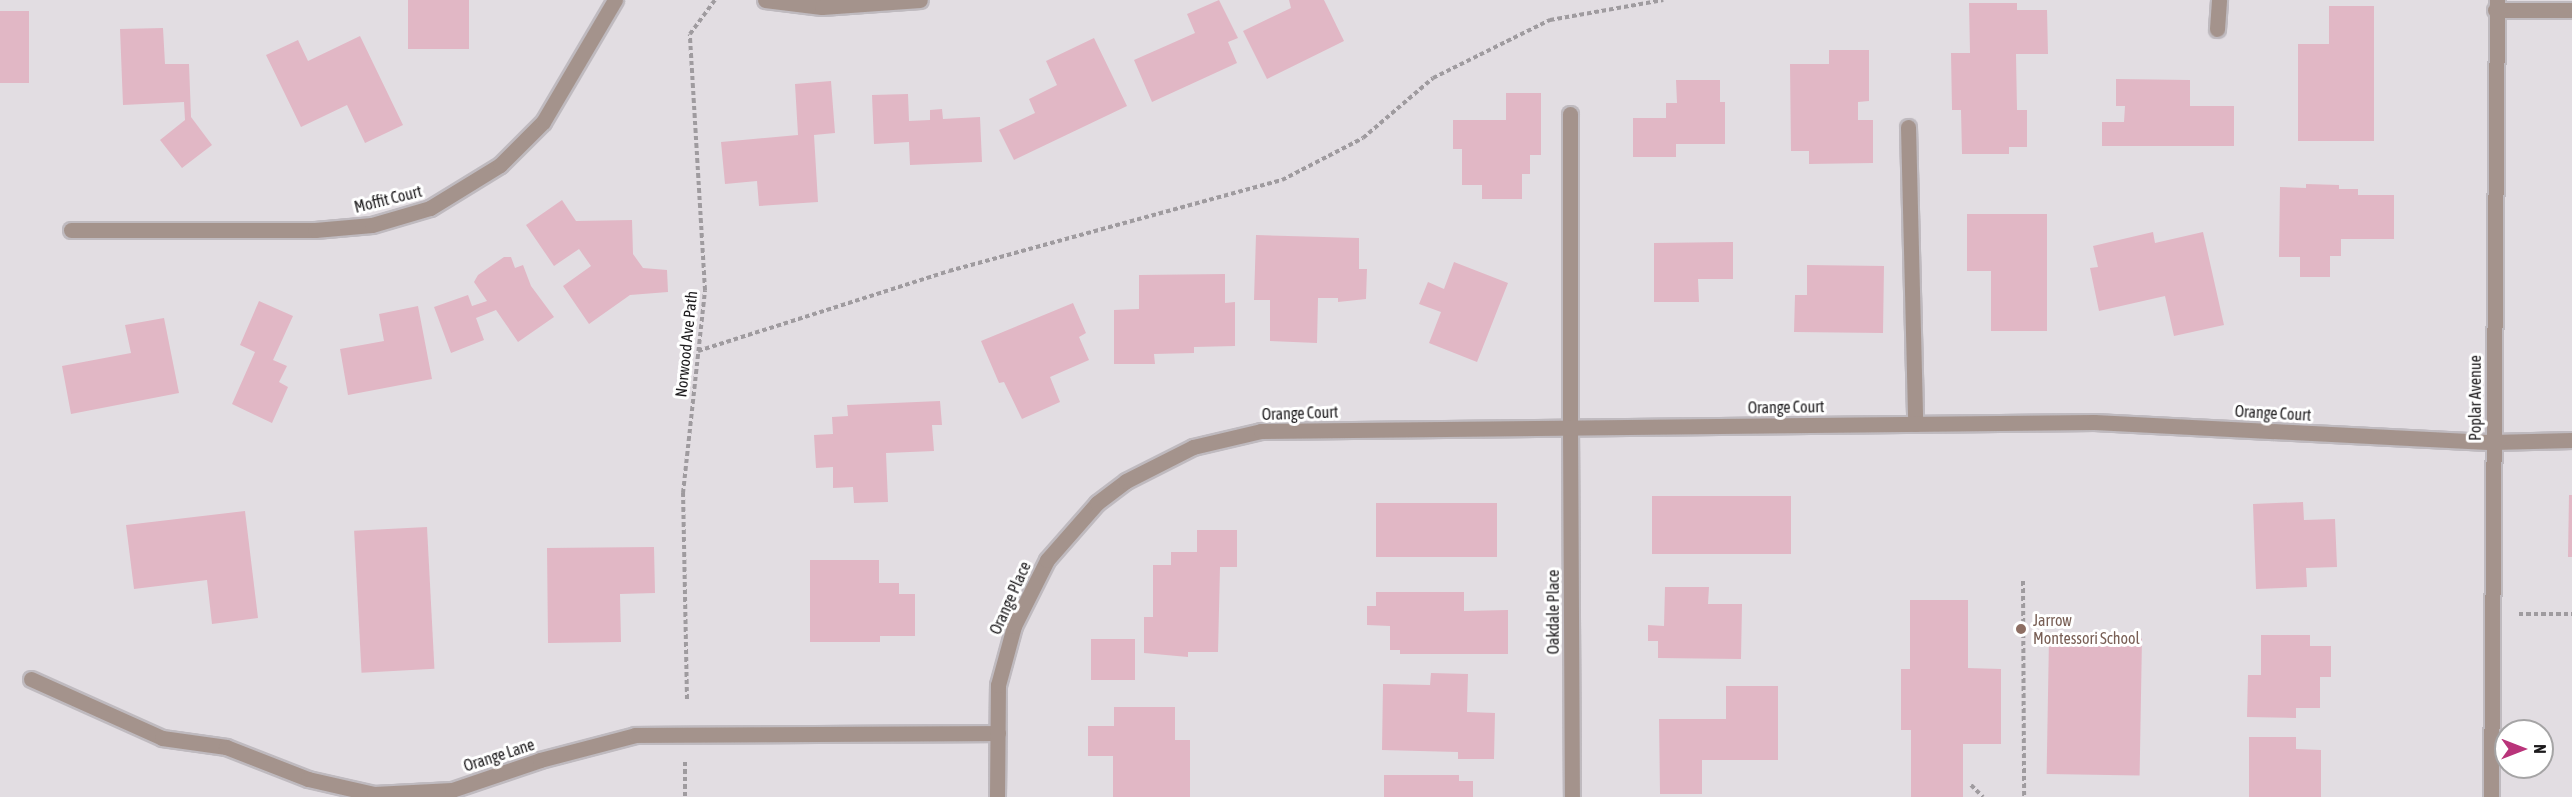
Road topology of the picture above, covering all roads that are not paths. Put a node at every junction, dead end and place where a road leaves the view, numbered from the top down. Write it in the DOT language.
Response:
graph roads {
  1 [pos="615,0"];
  2 [pos="765,0"];
  3 [pos="920,0"];
  4 [pos="2219,0"];
  5 [pos="2496,5"];
  6 [pos="2572,10"];
  7 [pos="2217,29"];
  8 [pos="1570,114"];
  9 [pos="1908,127"];
  10 [pos="71,230"];
  11 [pos="1915,424"];
  12 [pos="1570,427"];
  13 [pos="2572,440"];
  14 [pos="2492,442"];
  15 [pos="1097,503"];
  16 [pos="31,679"];
  17 [pos="998,733"];
  18 [pos="997,797"];
  19 [pos="1572,797"];
  20 [pos="2491,797"];
  1 -- 10 [label="street, Moffit Court"];
  2 -- 3 [label="street"];
  4 -- 7 [label="street"];
  5 -- 6 [label="street"];
  5 -- 14 [label="street, Poplar Avenue"];
  8 -- 12 [label="street, Oakdale Place"];
  9 -- 11 [label="street"];
  11 -- 12 [label="street, Orange Court"];
  11 -- 14 [label="street, Orange Court"];
  12 -- 15 [label="street, Orange Court"];
  12 -- 19 [label="street, Oakdale Place"];
  13 -- 14 [label="street, Orange Court"];
  14 -- 20 [label="street, Poplar Avenue"];
  15 -- 17 [label="street, Orange Place"];
  16 -- 17 [label="street, Orange Lane"];
  17 -- 18 [label="street, Orange Place"];
}
